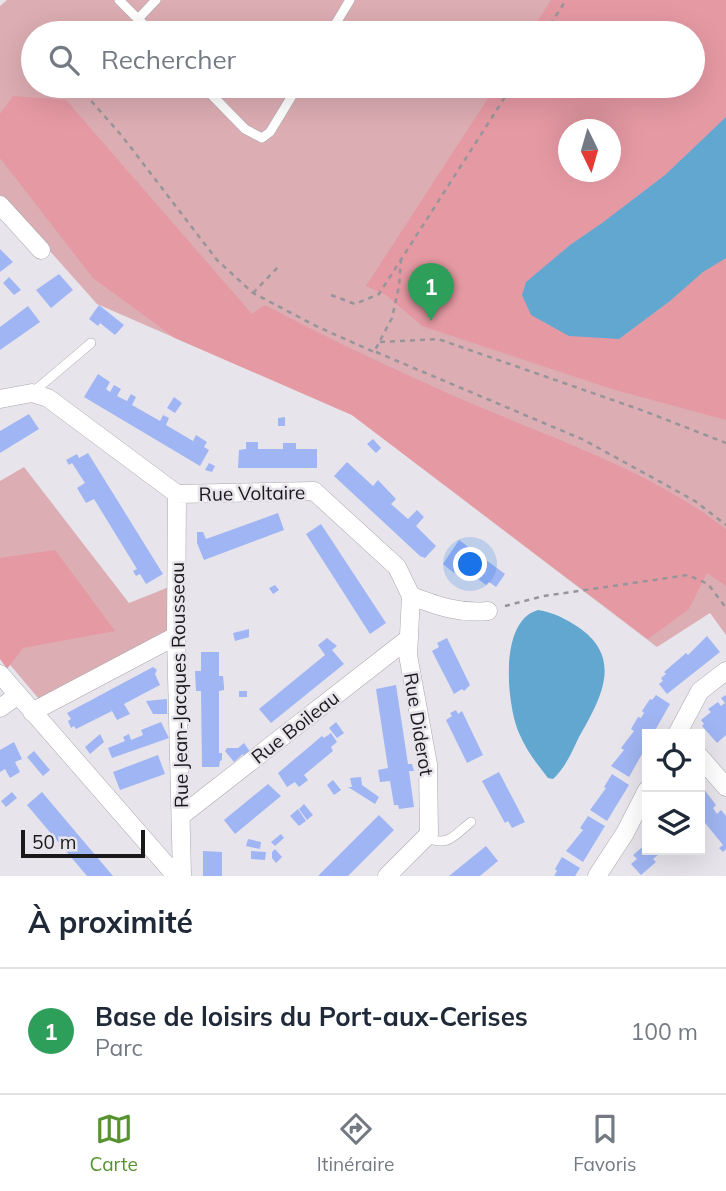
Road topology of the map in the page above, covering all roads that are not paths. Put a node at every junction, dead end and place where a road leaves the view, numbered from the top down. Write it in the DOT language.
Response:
graph roads {
  1 [pos="119,0"];
  2 [pos="156,0"];
  3 [pos="350,0"];
  4 [pos="138,19"];
  5 [pos="337,21"];
  6 [pos="215,98"];
  7 [pos="291,98"];
  8 [pos="0,205"];
  9 [pos="41,250"];
  10 [pos="91,343"];
  11 [pos="32,393"];
  12 [pos="0,399"];
  13 [pos="177,494"];
  14 [pos="411,596"];
  15 [pos="488,611"];
  16 [pos="176,636"];
  17 [pos="409,638"];
  18 [pos="726,671"];
  19 [pos="0,674"];
  20 [pos="18,695"];
  21 [pos="0,708"];
  22 [pos="32,712"];
  23 [pos="681,729"];
  24 [pos="705,763"];
  25 [pos="726,787"];
  26 [pos="646,792"];
  27 [pos="181,816"];
  28 [pos="471,822"];
  29 [pos="425,838"];
  30 [pos="176,876"];
  31 [pos="183,876"];
  32 [pos="387,876"];
  33 [pos="597,876"];
  1 -- 4 [label="lane"];
  2 -- 4 [label="lane"];
  3 -- 5 [label="lane"];
  6 -- 7 [label="lane"];
  8 -- 9 [label="street"];
  10 -- 11 [label="lane"];
  11 -- 12 [label="street"];
  11 -- 13 [label="street, Rue Voltaire"];
  13 -- 14 [label="street, Rue Voltaire"];
  13 -- 16 [label="street, Rue Jean-Jacques Rousseau"];
  14 -- 15 [label="street"];
  14 -- 17 [label="street, Rue Diderot"];
  16 -- 22 [label="street"];
  16 -- 27 [label="street, Rue Jean-Jacques Rousseau"];
  17 -- 27 [label="street, Rue Boileau"];
  17 -- 29 [label="street, Rue Diderot"];
  18 -- 23 [label="street"];
  19 -- 20 [label="street"];
  20 -- 21 [label="street"];
  20 -- 22 [label="street"];
  22 -- 30 [label="street"];
  24 -- 25 [label="street"];
  26 -- 33 [label="street"];
  27 -- 31 [label="street, Rue Jean-Jacques Rousseau"];
  28 -- 29 [label="lane"];
  29 -- 32 [label="street"];
}
